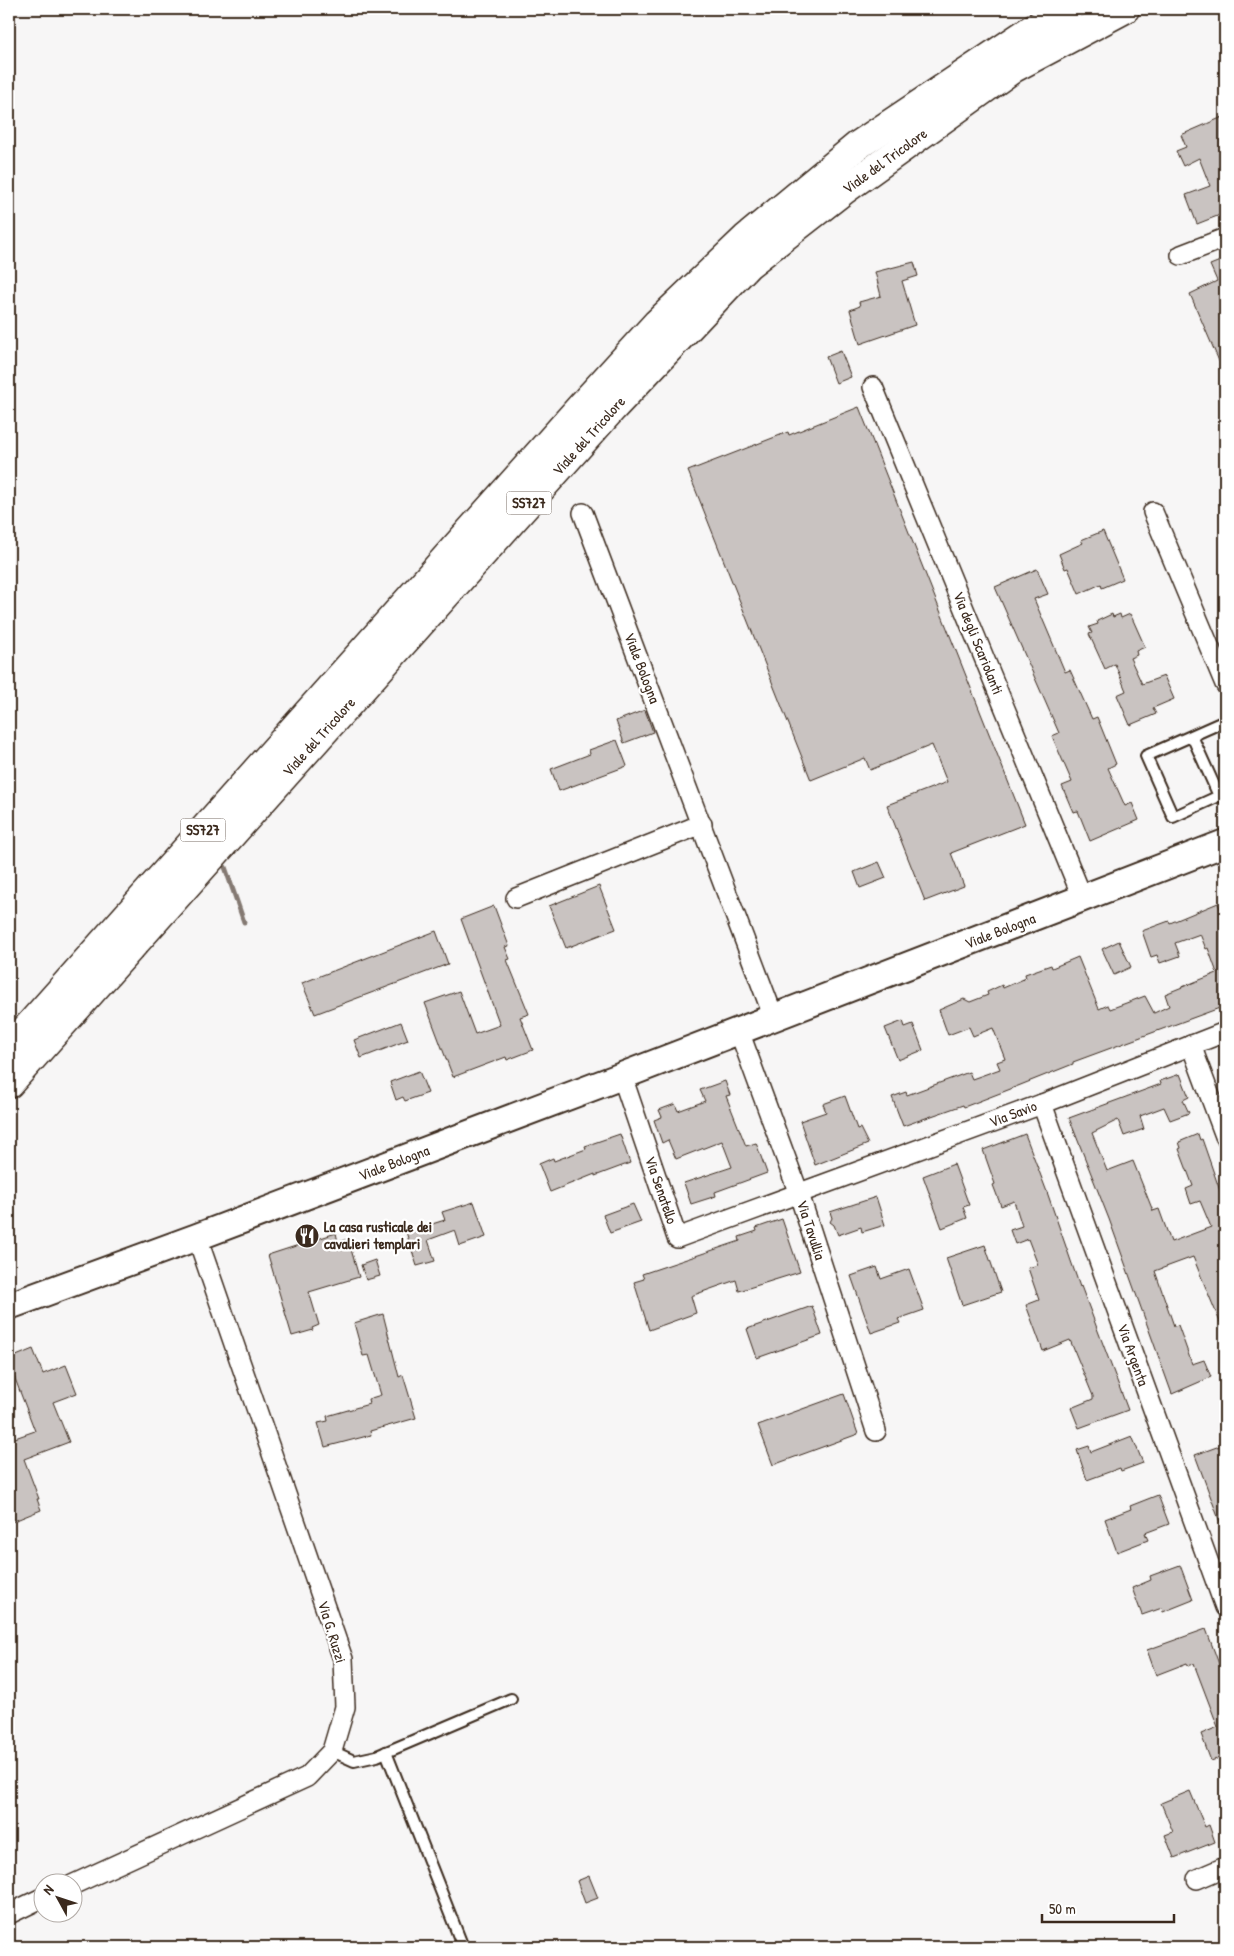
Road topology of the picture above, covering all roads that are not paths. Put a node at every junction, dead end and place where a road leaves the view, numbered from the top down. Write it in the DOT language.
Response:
graph roads {
  1 [pos="1069,9"];
  2 [pos="1125,9"];
  3 [pos="1225,238"];
  4 [pos="1181,255"];
  5 [pos="873,387"];
  6 [pos="1153,512"];
  7 [pos="583,513"];
  8 [pos="1225,684"];
  9 [pos="1225,721"];
  10 [pos="1192,736"];
  11 [pos="702,824"];
  12 [pos="1225,843"];
  13 [pos="516,898"];
  14 [pos="1083,899"];
  15 [pos="774,1018"];
  16 [pos="739,1031"];
  17 [pos="1225,1032"];
  18 [pos="1191,1045"];
  19 [pos="9,1048"];
  20 [pos="622,1076"];
  21 [pos="9,1084"];
  22 [pos="1042,1104"];
  23 [pos="1225,1136"];
  24 [pos="799,1194"];
  25 [pos="197,1238"];
  26 [pos="10,1305"];
  27 [pos="876,1431"];
  28 [pos="1225,1607"];
  29 [pos="511,1699"];
  30 [pos="332,1751"];
  31 [pos="386,1752"];
  32 [pos="1225,1868"];
  33 [pos="82,1879"];
  34 [pos="1197,1879"];
  35 [pos="32,1903"];
  36 [pos="9,1914"];
  37 [pos="463,1947"];
  1 -- 19 [label="highway, Viale del Tricolore / SS727"];
  2 -- 21 [label="highway, Viale del Tricolore / SS727"];
  3 -- 4 [label="street"];
  5 -- 14 [label="street, Via degli Scariolanti"];
  6 -- 8 [label="street"];
  7 -- 11 [label="street, Viale Bologna"];
  9 -- 10 [label="lane"];
  10 -- 10 [label="lane"];
  11 -- 13 [label="street"];
  11 -- 15 [label="street, Viale Bologna"];
  12 -- 14 [label="main road, Viale Bologna"];
  14 -- 15 [label="main road, Viale Bologna"];
  15 -- 16 [label="main road, Viale Bologna"];
  16 -- 20 [label="main road, Viale Bologna"];
  16 -- 24 [label="street, Via Tavullia"];
  17 -- 18 [label="street, Via Savio"];
  18 -- 22 [label="street, Via Savio"];
  18 -- 23 [label="street"];
  20 -- 24 [label="street, Via Senatello"];
  20 -- 25 [label="main road, Viale Bologna"];
  22 -- 24 [label="street, Via Savio"];
  22 -- 28 [label="street, Via Argenta"];
  24 -- 27 [label="street, Via Tavullia"];
  25 -- 26 [label="main road, Viale Bologna"];
  25 -- 30 [label="street, Via G. Ruzzi"];
  29 -- 31 [label="lane"];
  30 -- 31 [label="lane"];
  30 -- 33 [label="street, Via G. Ruzzi"];
  31 -- 37 [label="lane"];
  32 -- 34 [label="street"];
  35 -- 36 [label="street"];
}
